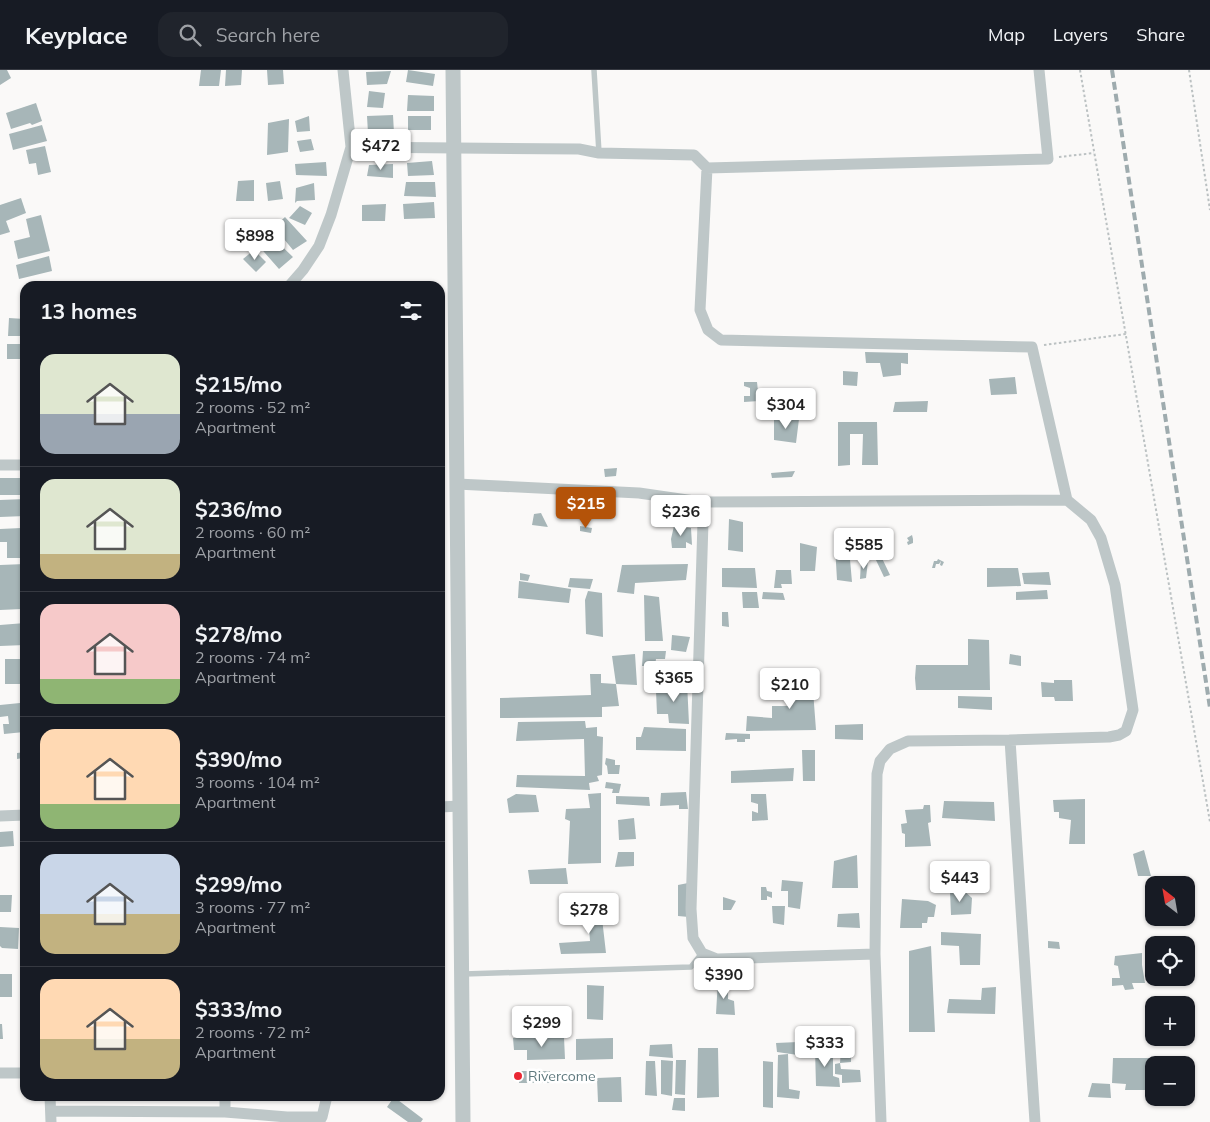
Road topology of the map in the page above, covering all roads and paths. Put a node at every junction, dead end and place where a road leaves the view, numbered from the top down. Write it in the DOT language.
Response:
graph roads {
  1 [pos="343,70"];
  2 [pos="453,70"];
  3 [pos="594,70"];
  4 [pos="1040,70"];
  5 [pos="1080,70"];
  6 [pos="1189,70"];
  7 [pos="351,147"];
  8 [pos="453,147"];
  9 [pos="599,153"];
  10 [pos="1094,153"];
  11 [pos="1048,158"];
  12 [pos="707,168"];
  13 [pos="1210,210"];
  14 [pos="293,281"];
  15 [pos="1126,334"];
  16 [pos="1032,347"];
  17 [pos="0,465"];
  18 [pos="20,465"];
  19 [pos="457,484"];
  20 [pos="1067,500"];
  21 [pos="701,502"];
  22 [pos="1010,740"];
  23 [pos="460,806"];
  24 [pos="445,807"];
  25 [pos="20,815"];
  26 [pos="0,816"];
  27 [pos="1210,822"];
  28 [pos="702,953"];
  29 [pos="875,954"];
  30 [pos="462,974"];
  31 [pos="0,1073"];
  32 [pos="20,1073"];
  33 [pos="50,1101"];
  34 [pos="225,1101"];
  35 [pos="326,1101"];
  36 [pos="225,1112"];
  37 [pos="51,1117"];
  38 [pos="321,1120"];
  39 [pos="463,1122"];
  40 [pos="881,1122"];
  41 [pos="1035,1122"];
  1 -- 7 [label="street"];
  2 -- 8 [label="street"];
  3 -- 9 [label="lane"];
  4 -- 11 [label="street"];
  5 -- 10 [label="path"];
  6 -- 13 [label="path"];
  7 -- 8 [label="street"];
  7 -- 14 [label="street"];
  8 -- 9 [label="street"];
  8 -- 19 [label="street"];
  9 -- 12 [label="street"];
  10 -- 11 [label="path"];
  10 -- 15 [label="path"];
  11 -- 12 [label="street"];
  12 -- 16 [label="street"];
  15 -- 16 [label="path"];
  15 -- 27 [label="path"];
  16 -- 20 [label="street"];
  17 -- 18 [label="street"];
  19 -- 21 [label="street"];
  19 -- 23 [label="street"];
  20 -- 21 [label="street"];
  20 -- 22 [label="street"];
  21 -- 28 [label="street"];
  22 -- 29 [label="street"];
  22 -- 41 [label="street"];
  23 -- 24 [label="street"];
  23 -- 30 [label="street"];
  25 -- 26 [label="street"];
  28 -- 29 [label="street"];
  28 -- 30 [label="lane"];
  29 -- 40 [label="street"];
  30 -- 39 [label="street"];
  31 -- 32 [label="street"];
  33 -- 37 [label="street"];
  34 -- 36 [label="street"];
  35 -- 38 [label="street"];
  36 -- 37 [label="street"];
  36 -- 38 [label="street"];
}
